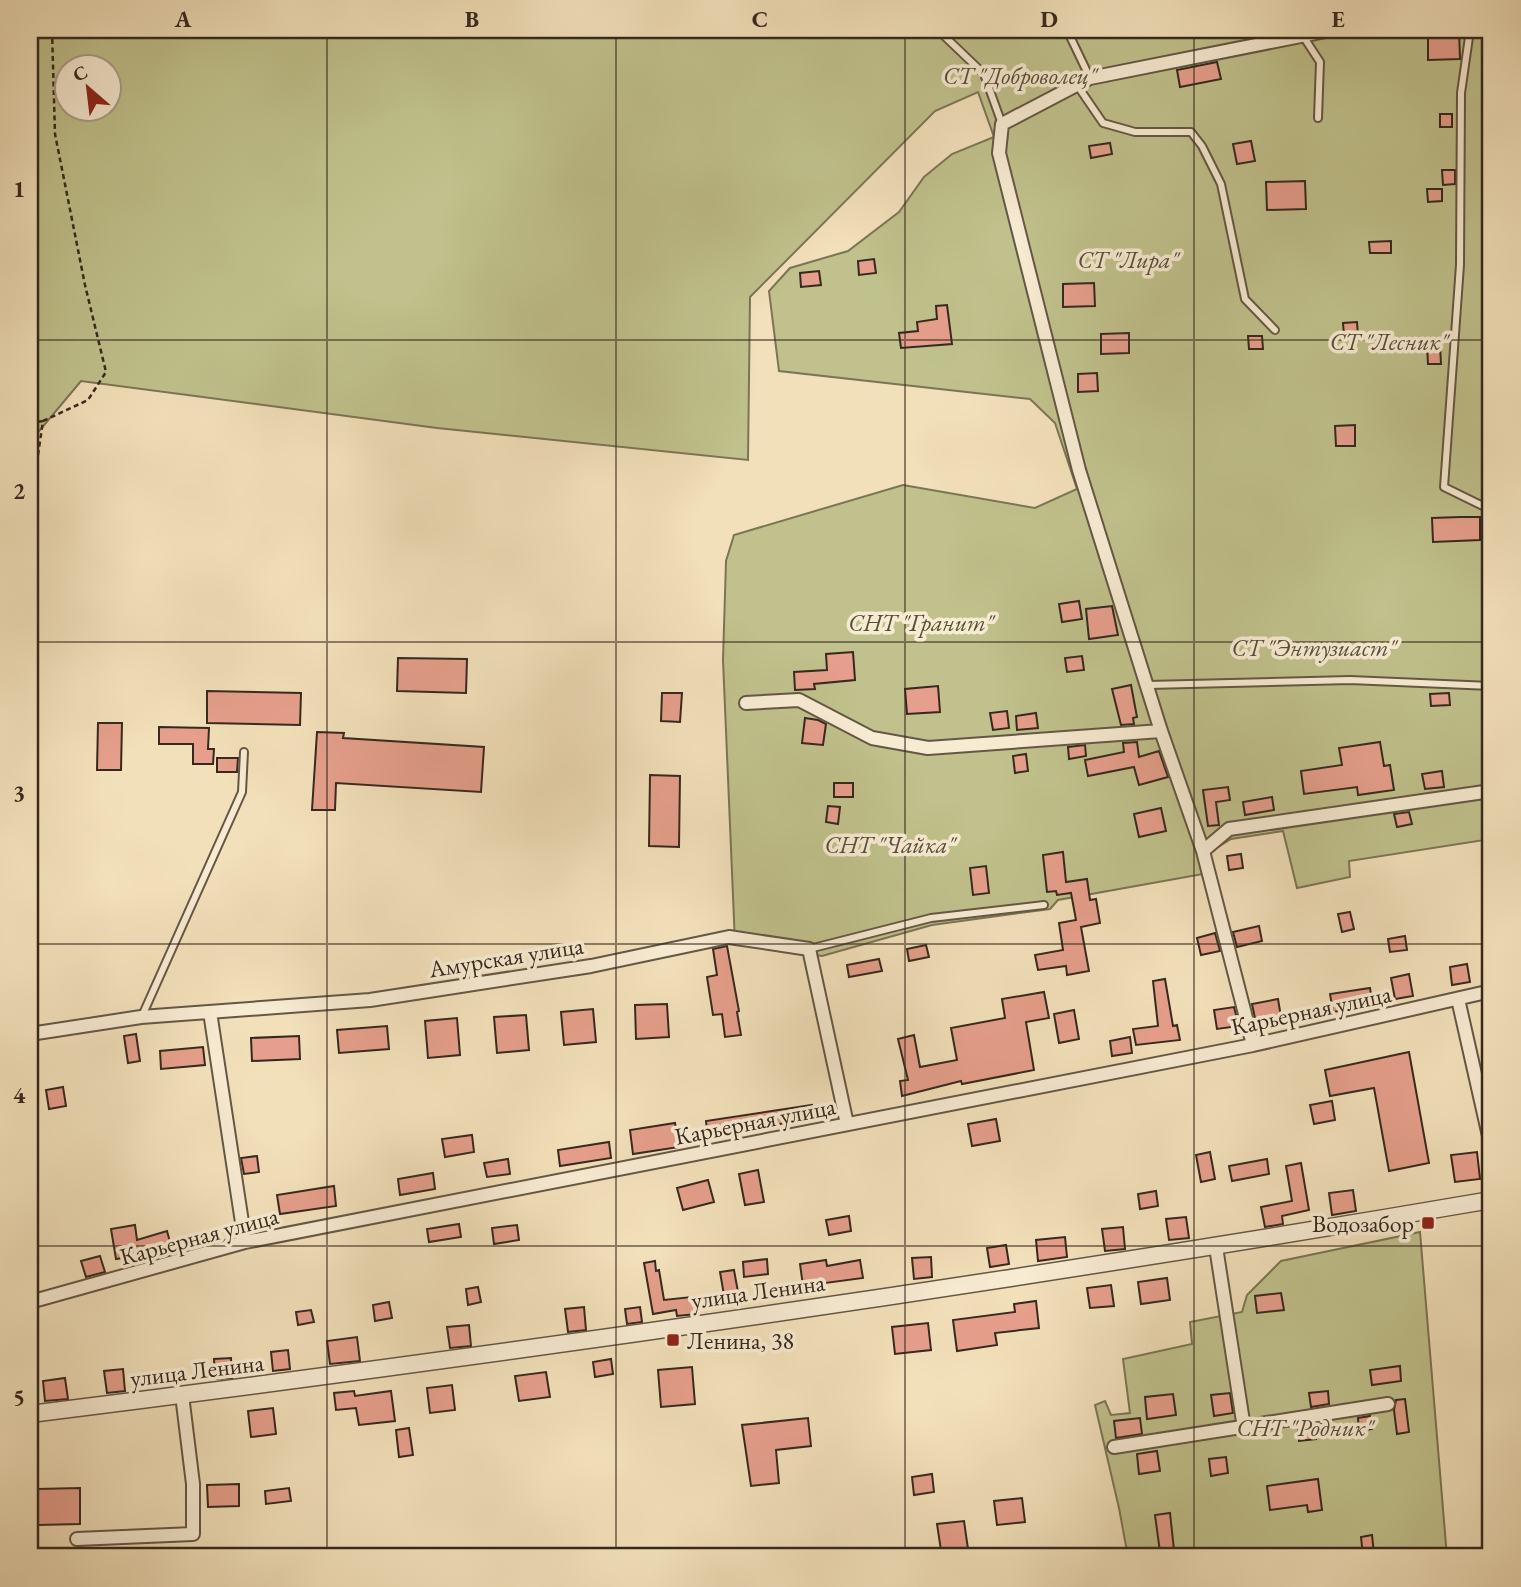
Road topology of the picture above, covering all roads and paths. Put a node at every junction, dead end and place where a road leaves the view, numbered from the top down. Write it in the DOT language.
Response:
graph roads {
  1 [pos="51,30"];
  2 [pos="938,30"];
  3 [pos="1067,30"];
  4 [pos="1331,30"];
  5 [pos="1470,30"];
  6 [pos="1303,36"];
  7 [pos="1090,78"];
  8 [pos="1077,85"];
  9 [pos="1318,118"];
  10 [pos="1002,124"];
  11 [pos="1275,330"];
  12 [pos="43,421"];
  13 [pos="30,423"];
  14 [pos="30,509"];
  15 [pos="1491,510"];
  16 [pos="1148,685"];
  17 [pos="1491,686"];
  18 [pos="746,704"];
  19 [pos="1161,731"];
  20 [pos="244,752"];
  21 [pos="1491,791"];
  22 [pos="1203,851"];
  23 [pos="1044,905"];
  24 [pos="810,949"];
  25 [pos="1491,991"];
  26 [pos="1458,999"];
  27 [pos="210,1012"];
  28 [pos="141,1017"];
  29 [pos="30,1034"];
  30 [pos="1253,1045"];
  31 [pos="847,1124"];
  32 [pos="1491,1146"];
  33 [pos="1491,1200"];
  34 [pos="244,1242"];
  35 [pos="1216,1247"];
  36 [pos="30,1302"];
  37 [pos="182,1395"];
  38 [pos="1388,1404"];
  39 [pos="30,1414"];
  40 [pos="1244,1428"];
  41 [pos="1114,1447"];
  42 [pos="77,1539"];
  1 -- 12 [label="path"];
  2 -- 10 [label="lane"];
  3 -- 7 [label="lane"];
  4 -- 6 [label="street"];
  5 -- 15 [label="lane"];
  6 -- 7 [label="street"];
  6 -- 9 [label="lane"];
  7 -- 8 [label="street"];
  8 -- 10 [label="street"];
  8 -- 11 [label="lane"];
  10 -- 16 [label="street"];
  12 -- 13 [label="path"];
  12 -- 14 [label="path"];
  16 -- 17 [label="lane"];
  16 -- 19 [label="street"];
  18 -- 19 [label="street"];
  19 -- 22 [label="street"];
  20 -- 28 [label="lane"];
  21 -- 22 [label="street"];
  22 -- 30 [label="street"];
  23 -- 24 [label="lane"];
  24 -- 27 [label="street, Амурская улица"];
  24 -- 31 [label="street"];
  25 -- 26 [label="street, Карьерная улица"];
  26 -- 30 [label="street, Карьерная улица"];
  26 -- 32 [label="street"];
  27 -- 28 [label="street, Амурская улица"];
  27 -- 34 [label="street"];
  28 -- 29 [label="street, Амурская улица"];
  30 -- 31 [label="street, Карьерная улица"];
  31 -- 34 [label="street, Карьерная улица"];
  33 -- 35 [label="street, улица Ленина"];
  34 -- 36 [label="street, Карьерная улица"];
  35 -- 37 [label="street, улица Ленина"];
  35 -- 40 [label="street"];
  37 -- 39 [label="street, улица Ленина"];
  37 -- 42 [label="street"];
  38 -- 40 [label="street"];
  40 -- 41 [label="street"];
}
